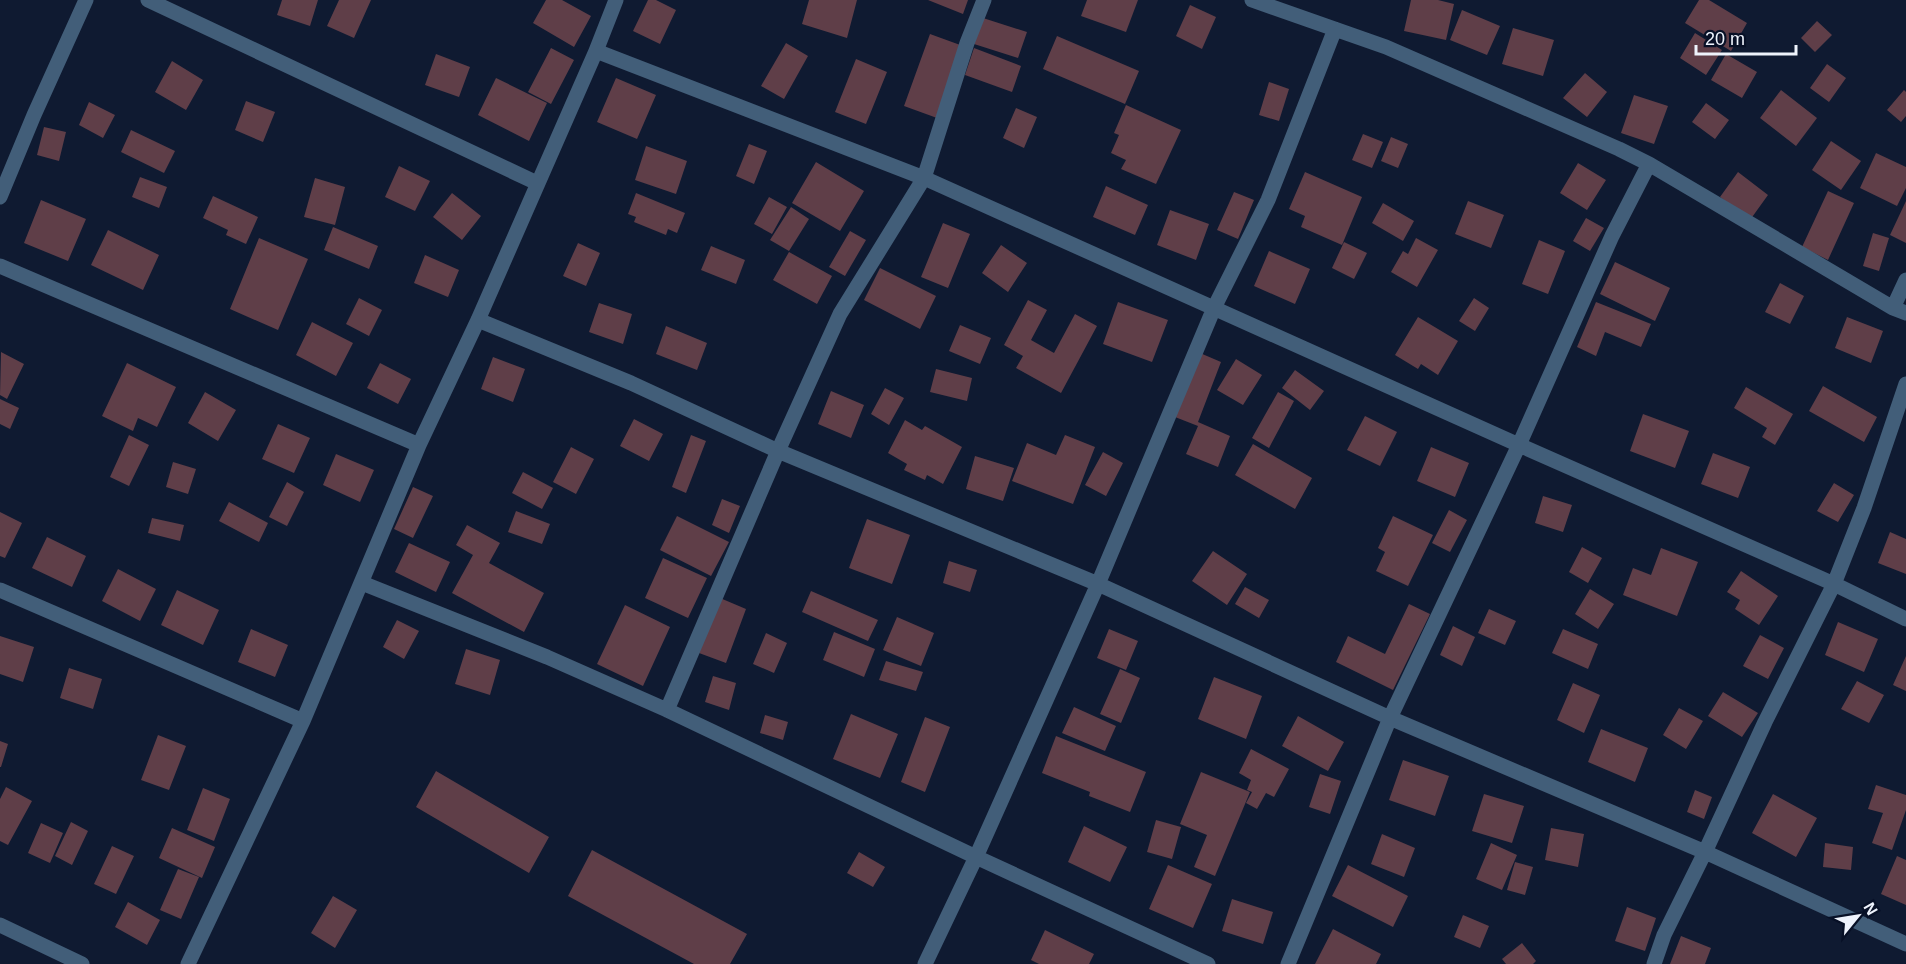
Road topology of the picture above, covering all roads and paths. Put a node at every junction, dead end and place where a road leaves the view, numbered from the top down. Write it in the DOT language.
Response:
graph roads {
  1 [pos="86,0"];
  2 [pos="148,0"];
  3 [pos="616,0"];
  4 [pos="984,0"];
  5 [pos="1252,0"];
  6 [pos="1335,29"];
  7 [pos="596,51"];
  8 [pos="1649,164"];
  9 [pos="924,178"];
  10 [pos="537,183"];
  11 [pos="0,197"];
  12 [pos="0,266"];
  13 [pos="1906,280"];
  14 [pos="1214,308"];
  15 [pos="1899,310"];
  16 [pos="478,320"];
  17 [pos="1906,384"];
  18 [pos="419,445"];
  19 [pos="1520,445"];
  20 [pos="778,451"];
  21 [pos="362,583"];
  22 [pos="1098,584"];
  23 [pos="1834,584"];
  24 [pos="0,590"];
  25 [pos="1906,619"];
  26 [pos="667,710"];
  27 [pos="1389,718"];
  28 [pos="303,721"];
  29 [pos="1705,852"];
  30 [pos="976,856"];
  31 [pos="0,925"];
  32 [pos="1906,944"];
  33 [pos="82,964"];
  34 [pos="188,964"];
  35 [pos="925,964"];
  36 [pos="1209,964"];
  37 [pos="1288,964"];
  38 [pos="1654,964"];
  1 -- 11 [label="street"];
  2 -- 10 [label="street"];
  3 -- 7 [label="street"];
  4 -- 9 [label="street"];
  5 -- 6 [label="street"];
  6 -- 8 [label="street"];
  6 -- 14 [label="street"];
  7 -- 9 [label="street"];
  7 -- 10 [label="street"];
  8 -- 15 [label="street"];
  8 -- 19 [label="street"];
  9 -- 14 [label="street"];
  9 -- 20 [label="street"];
  10 -- 16 [label="street"];
  12 -- 18 [label="street"];
  13 -- 15 [label="street"];
  14 -- 19 [label="street"];
  14 -- 22 [label="street"];
  16 -- 18 [label="street"];
  16 -- 20 [label="street"];
  17 -- 23 [label="street"];
  18 -- 21 [label="street"];
  19 -- 23 [label="street"];
  19 -- 27 [label="street"];
  20 -- 22 [label="street"];
  20 -- 26 [label="street"];
  21 -- 26 [label="street"];
  21 -- 28 [label="street"];
  22 -- 27 [label="street"];
  22 -- 30 [label="street"];
  23 -- 25 [label="street"];
  23 -- 29 [label="street"];
  24 -- 28 [label="street"];
  26 -- 30 [label="street"];
  27 -- 29 [label="street"];
  27 -- 37 [label="street"];
  28 -- 34 [label="street"];
  29 -- 32 [label="street"];
  29 -- 38 [label="street"];
  30 -- 35 [label="street"];
  30 -- 36 [label="street"];
  31 -- 33 [label="street"];
}
